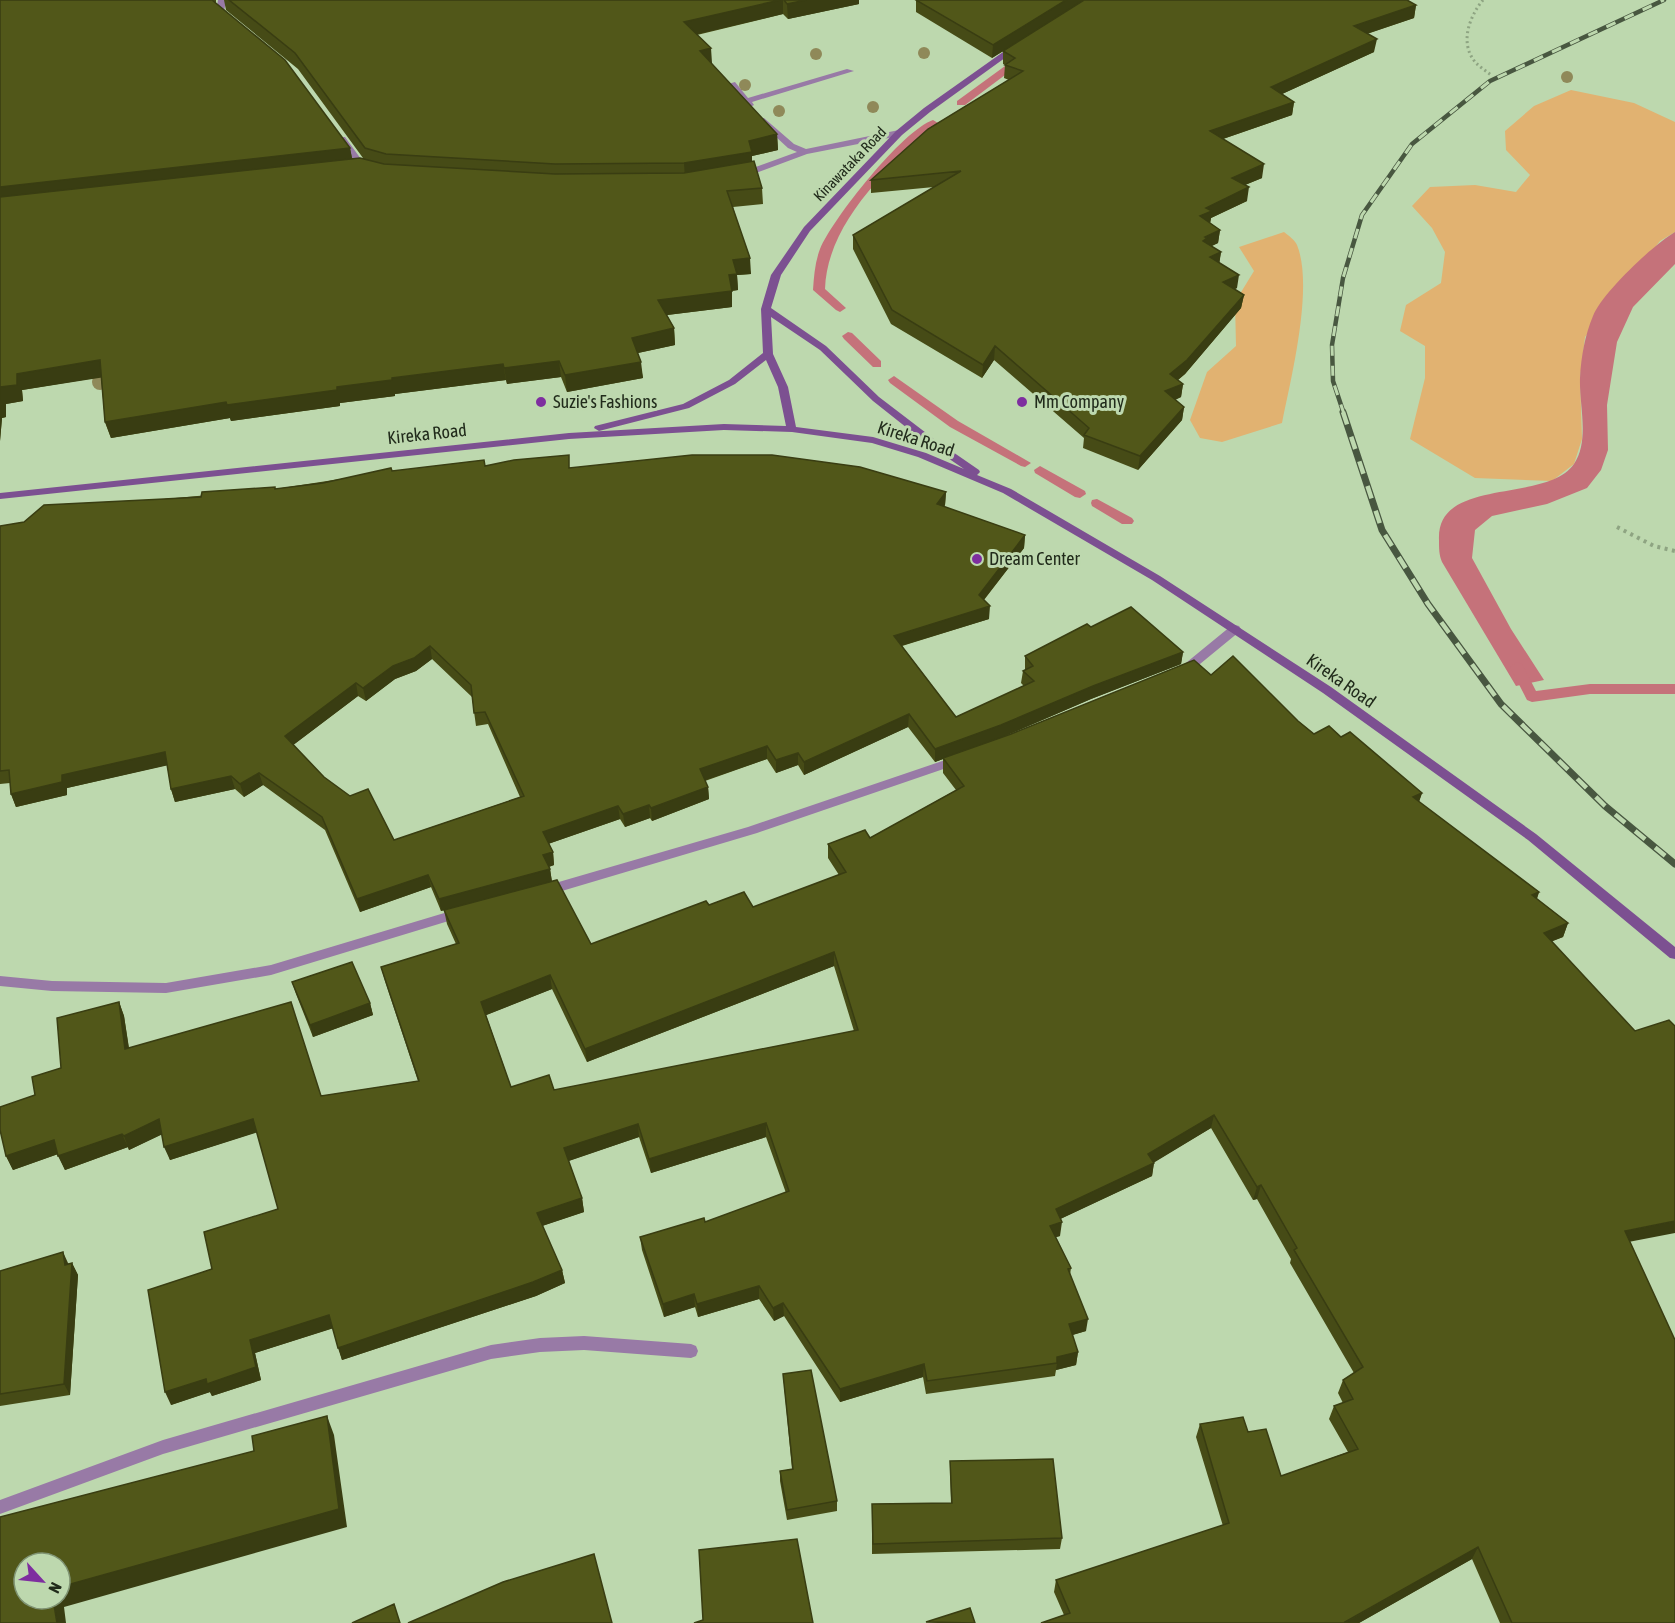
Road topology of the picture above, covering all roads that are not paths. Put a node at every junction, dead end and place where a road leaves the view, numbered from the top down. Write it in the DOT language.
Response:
graph roads {
  1 [pos="222,0"];
  2 [pos="235,26"];
  3 [pos="1021,44"];
  4 [pos="850,71"];
  5 [pos="732,84"];
  6 [pos="746,101"];
  7 [pos="335,130"];
  8 [pos="899,133"];
  9 [pos="805,152"];
  10 [pos="363,168"];
  11 [pos="351,169"];
  12 [pos="379,173"];
  13 [pos="727,177"];
  14 [pos="766,309"];
  15 [pos="768,354"];
  16 [pos="792,429"];
  17 [pos="568,436"];
  18 [pos="1008,491"];
  19 [pos="0,495"];
  20 [pos="1235,629"];
  21 [pos="1173,675"];
  22 [pos="973,754"];
  23 [pos="527,895"];
  24 [pos="470,911"];
  25 [pos="1675,954"];
  26 [pos="0,981"];
  27 [pos="691,1351"];
  28 [pos="0,1507"];
  1 -- 2 [label="street"];
  3 -- 8 [label="main road, Kinawataka Road"];
  4 -- 6 [label="street"];
  5 -- 6 [label="street"];
  6 -- 9 [label="street"];
  7 -- 10 [label="street"];
  8 -- 9 [label="street"];
  8 -- 14 [label="main road, Kinawataka Road"];
  9 -- 13 [label="street"];
  10 -- 11 [label="street"];
  10 -- 12 [label="street"];
  14 -- 15 [label="main road, Kinawataka Road"];
  14 -- 18 [label="main road"];
  15 -- 16 [label="main road, Kinawataka Road"];
  15 -- 17 [label="main road"];
  16 -- 17 [label="main road, Kireka Road"];
  16 -- 18 [label="main road, Kireka Road"];
  17 -- 19 [label="main road, Kireka Road"];
  18 -- 20 [label="main road, Kireka Road"];
  20 -- 21 [label="street"];
  20 -- 25 [label="main road, Kireka Road"];
  22 -- 23 [label="street"];
  24 -- 26 [label="street"];
  27 -- 28 [label="street"];
}
